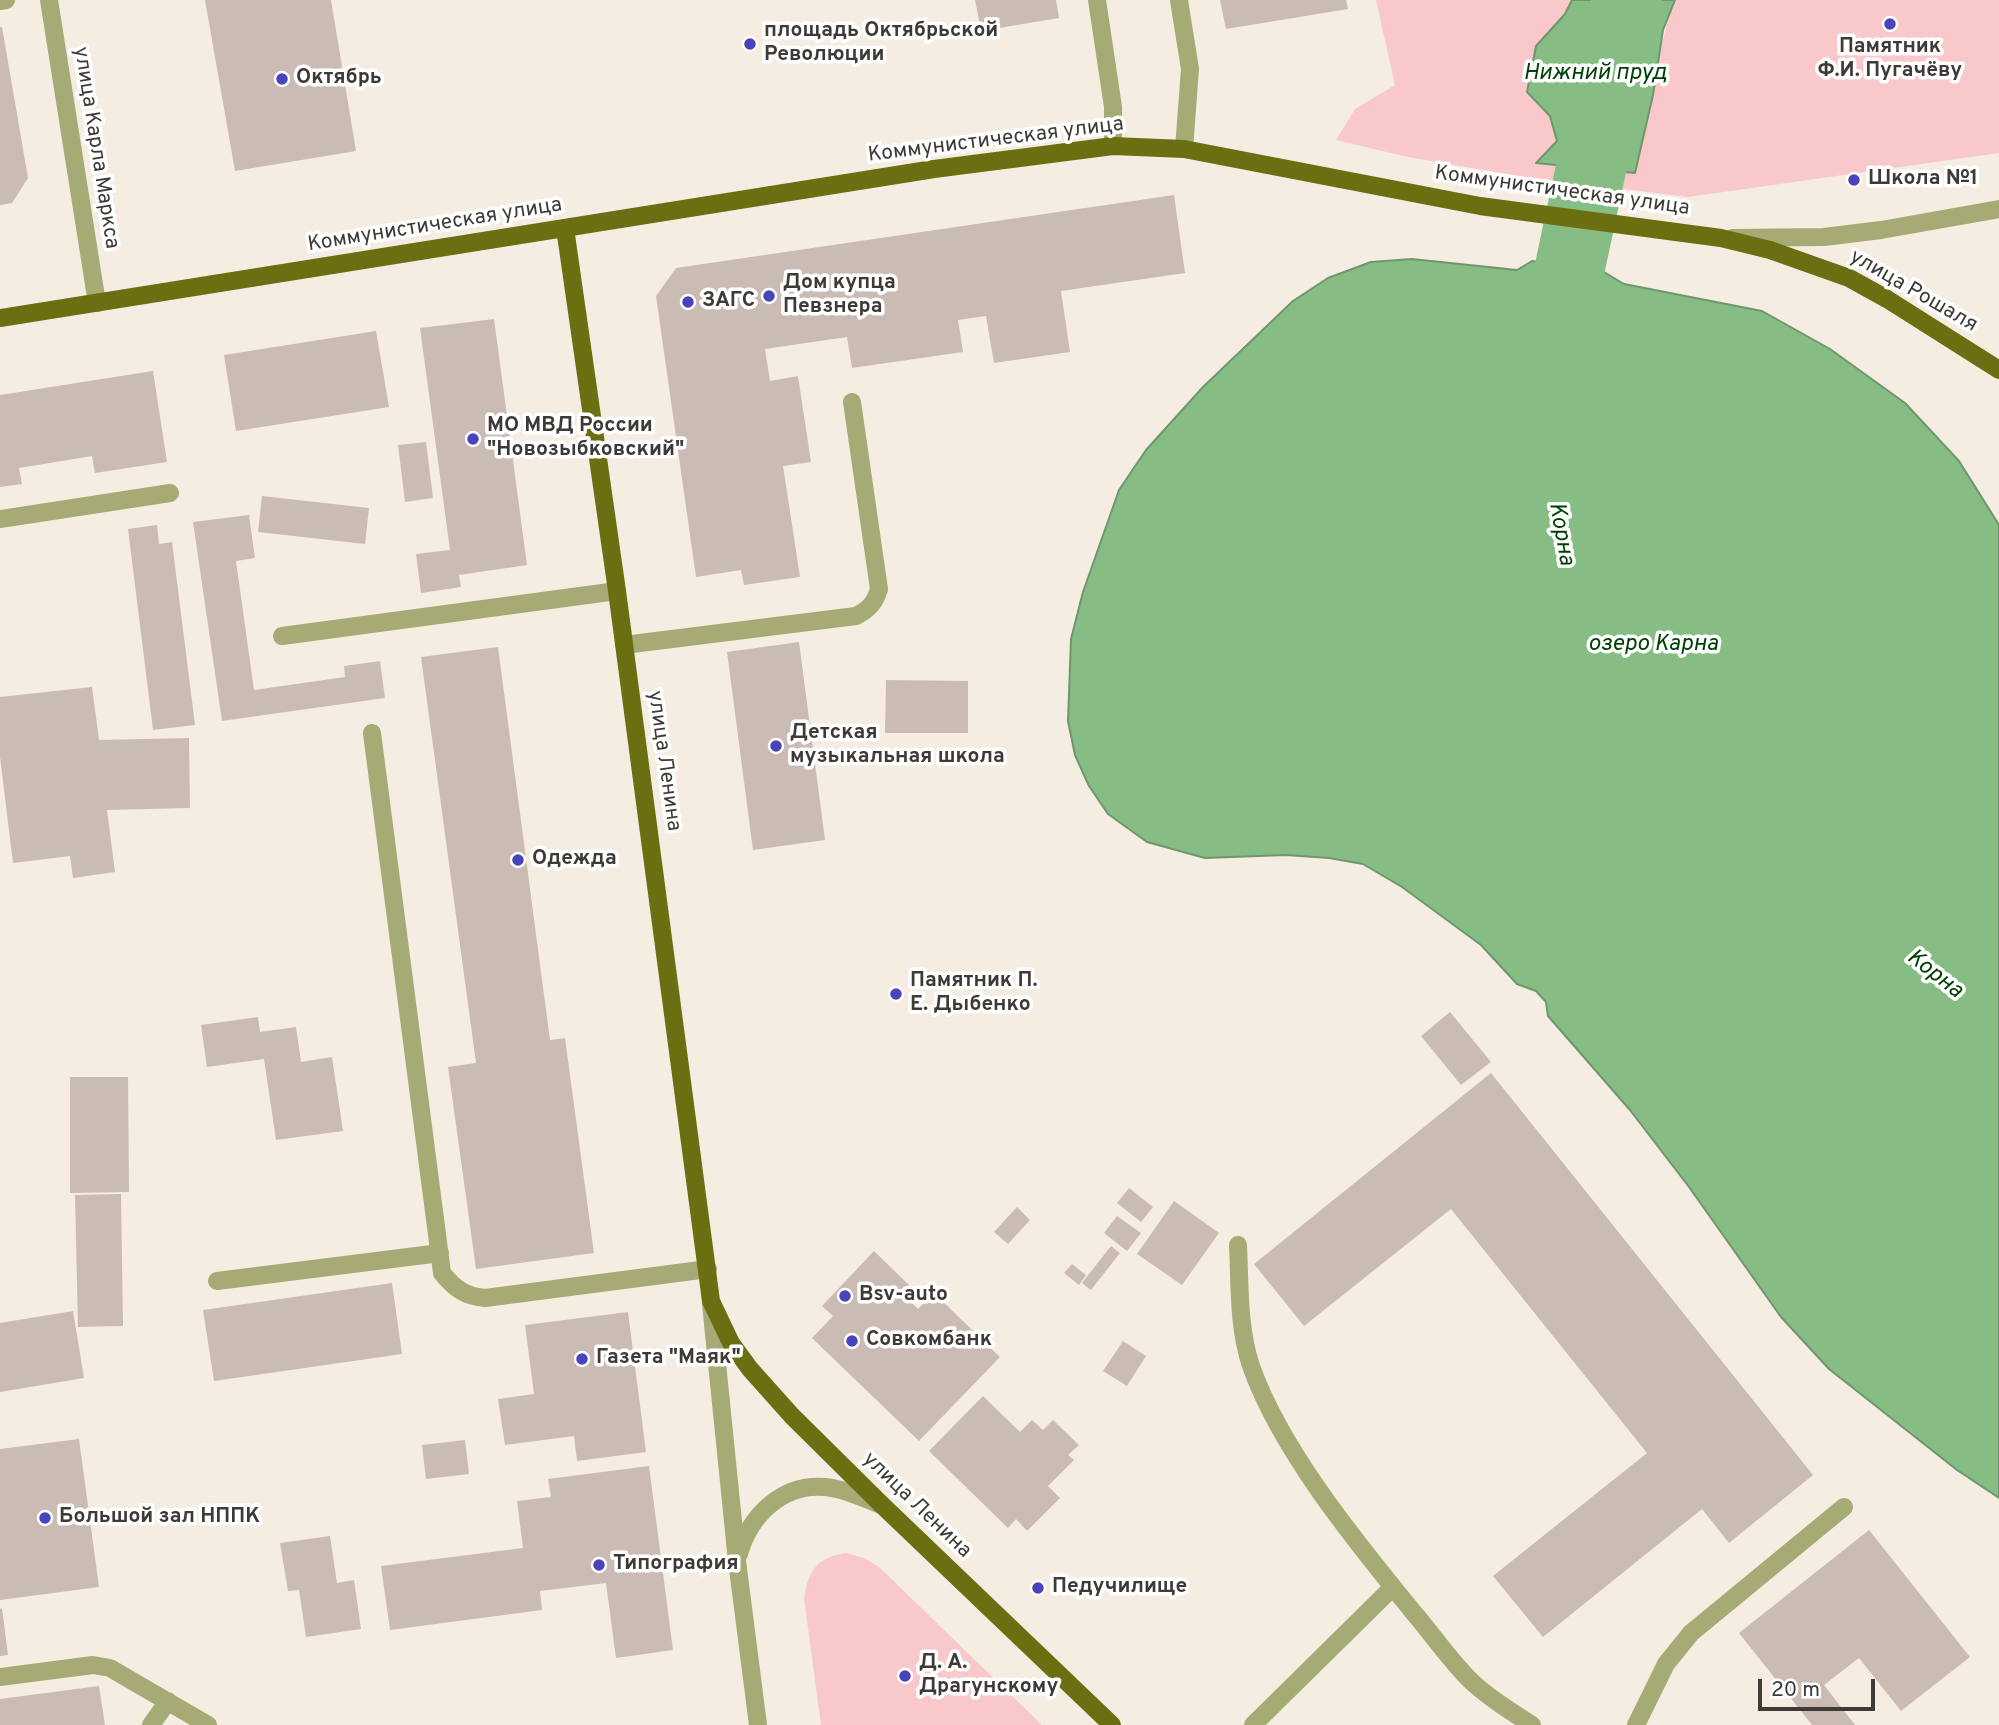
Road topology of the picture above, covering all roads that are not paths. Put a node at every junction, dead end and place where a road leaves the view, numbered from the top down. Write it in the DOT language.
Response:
graph roads {
  1 [pos="6,0"];
  2 [pos="49,0"];
  3 [pos="1097,0"];
  4 [pos="1179,0"];
  5 [pos="0,1"];
  6 [pos="1113,146"];
  7 [pos="1184,149"];
  8 [pos="1999,209"];
  9 [pos="565,228"];
  10 [pos="1721,238"];
  11 [pos="97,303"];
  12 [pos="0,318"];
  13 [pos="1999,370"];
  14 [pos="852,402"];
  15 [pos="170,494"];
  16 [pos="0,519"];
  17 [pos="617,591"];
  18 [pos="282,636"];
  19 [pos="624,645"];
  20 [pos="372,733"];
  21 [pos="1238,1245"];
  22 [pos="440,1253"];
  23 [pos="708,1269"];
  24 [pos="217,1281"];
  25 [pos="711,1301"];
  26 [pos="882,1505"];
  27 [pos="1844,1507"];
  28 [pos="737,1561"];
  29 [pos="1393,1587"];
  30 [pos="0,1677"];
  31 [pos="168,1702"];
  32 [pos="151,1725"];
  33 [pos="208,1725"];
  34 [pos="758,1725"];
  35 [pos="1112,1725"];
  36 [pos="1253,1725"];
  37 [pos="1532,1725"];
  38 [pos="1636,1725"];
  1 -- 5 [label="street"];
  2 -- 11 [label="street, улица Карла Маркса"];
  3 -- 6 [label="street"];
  4 -- 7 [label="street"];
  6 -- 7 [label="main road, Коммунистическая улица"];
  6 -- 9 [label="main road, Коммунистическая улица"];
  7 -- 10 [label="main road, Коммунистическая улица"];
  8 -- 10 [label="street, Коммунистическая улица"];
  9 -- 11 [label="main road, Коммунистическая улица"];
  9 -- 17 [label="main road, улица Ленина"];
  10 -- 13 [label="main road, улица Рошаля"];
  11 -- 12 [label="main road, Коммунистическая улица"];
  14 -- 19 [label="street"];
  15 -- 16 [label="street"];
  17 -- 18 [label="street"];
  17 -- 19 [label="main road, улица Ленина"];
  19 -- 23 [label="main road, улица Ленина"];
  20 -- 22 [label="street"];
  21 -- 29 [label="street"];
  22 -- 23 [label="street"];
  22 -- 24 [label="street"];
  23 -- 25 [label="main road, улица Ленина"];
  25 -- 26 [label="main road, улица Ленина"];
  25 -- 28 [label="street, улица Ленина"];
  26 -- 28 [label="street"];
  26 -- 35 [label="main road, улица Ленина"];
  27 -- 38 [label="street"];
  28 -- 34 [label="street, улица Ленина"];
  29 -- 36 [label="street"];
  29 -- 37 [label="street"];
  30 -- 31 [label="street"];
  31 -- 32 [label="street"];
  31 -- 33 [label="street"];
}
